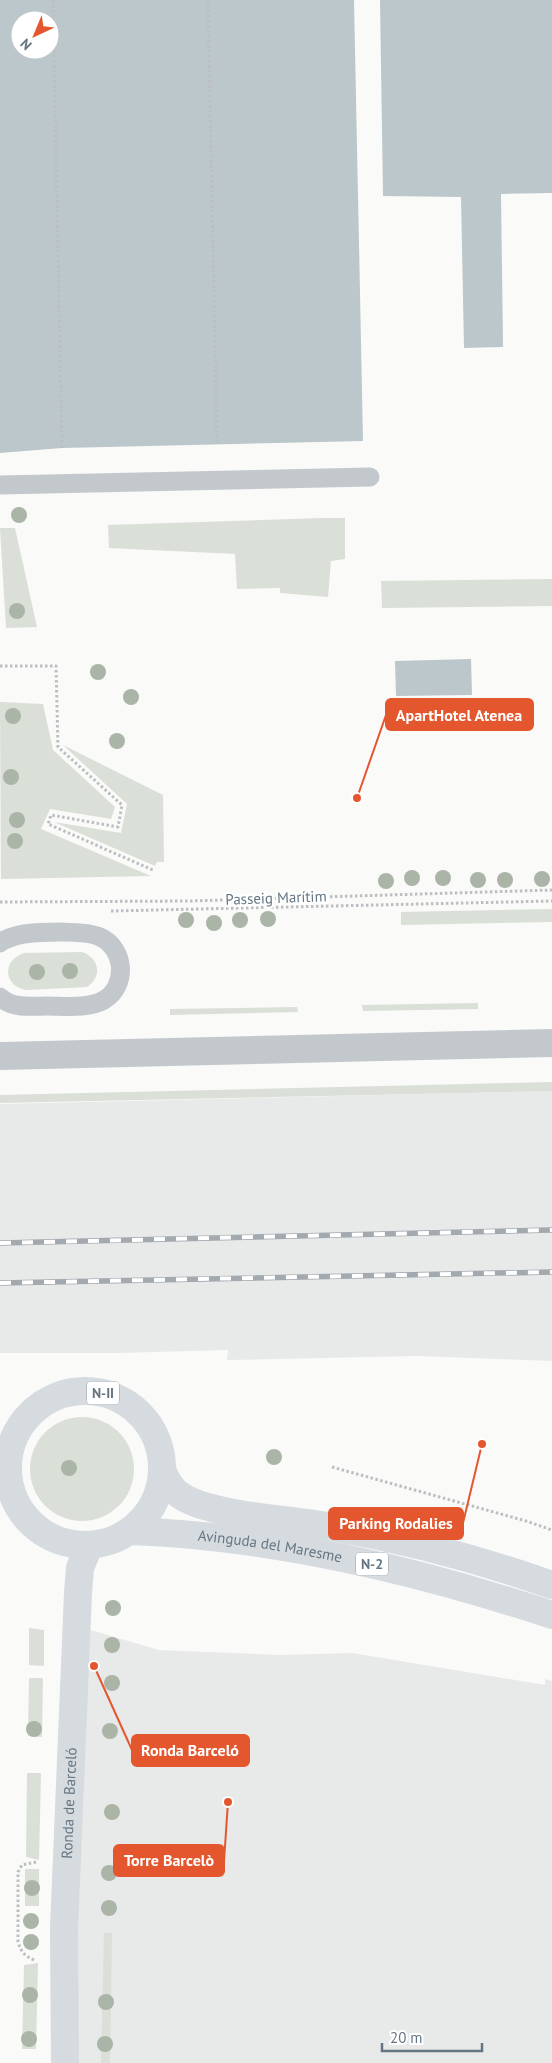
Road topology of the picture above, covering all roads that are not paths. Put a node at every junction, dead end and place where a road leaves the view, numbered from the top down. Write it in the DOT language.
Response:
graph roads {
  1 [pos="370,477"];
  2 [pos="0,485"];
  3 [pos="1,940"];
  4 [pos="0,997"];
  5 [pos="552,1043"];
  6 [pos="0,1056"];
  7 [pos="8,1432"];
  8 [pos="162,1469"];
  9 [pos="5,1487"];
  10 [pos="130,1531"];
  11 [pos="89,1546"];
  12 [pos="552,1585"];
  13 [pos="552,1615"];
  14 [pos="65,2063"];
  1 -- 2 [label="lane"];
  3 -- 4 [label="lane"];
  5 -- 6 [label="street"];
  7 -- 8 [label="main road, N-II"];
  7 -- 9 [label="main road, N-II"];
  8 -- 10 [label="main road, N-II"];
  8 -- 12 [label="main road, Avinguda del Maresme / N-2"];
  9 -- 11 [label="main road, N-II"];
  10 -- 11 [label="main road, N-II"];
  10 -- 13 [label="main road, Avinguda del Maresme / N-2"];
  11 -- 14 [label="main road, Ronda de Barceló"];
}
